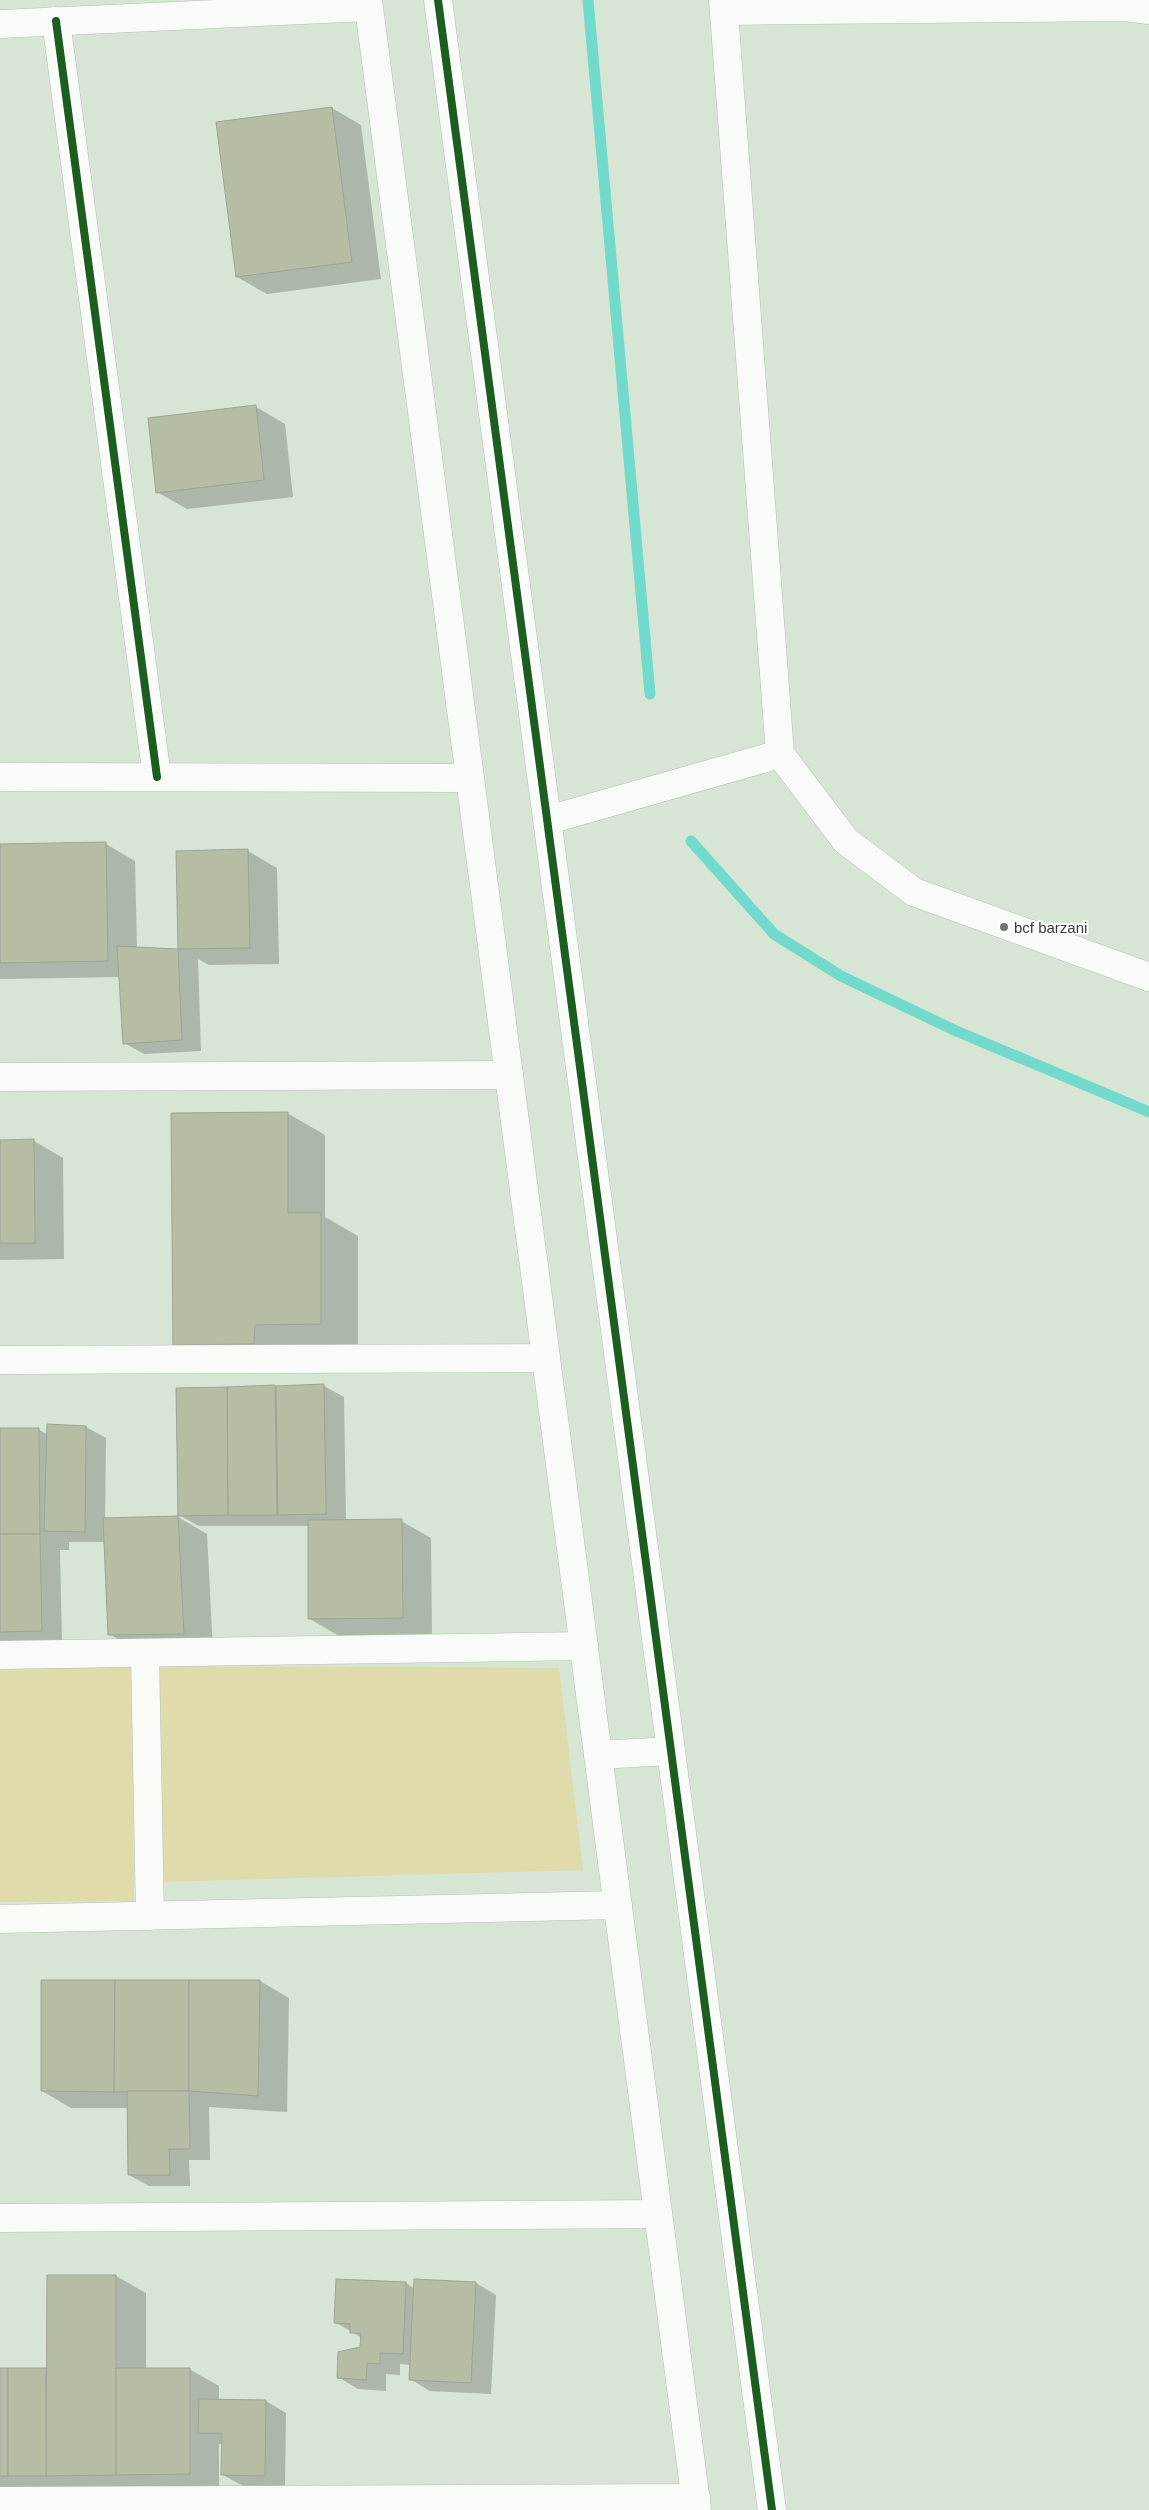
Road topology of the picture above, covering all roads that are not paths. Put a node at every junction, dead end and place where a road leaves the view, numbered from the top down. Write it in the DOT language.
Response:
graph roads {
  1 [pos="438,0"];
  2 [pos="368,4"];
  3 [pos="723,6"];
  4 [pos="1149,10"];
  5 [pos="56,21"];
  6 [pos="0,24"];
  7 [pos="780,754"];
  8 [pos="0,777"];
  9 [pos="157,777"];
  10 [pos="469,778"];
  11 [pos="548,820"];
  12 [pos="1149,977"];
  13 [pos="508,1075"];
  14 [pos="0,1077"];
  15 [pos="546,1358"];
  16 [pos="0,1360"];
  17 [pos="584,1646"];
  18 [pos="145,1654"];
  19 [pos="0,1655"];
  20 [pos="671,1751"];
  21 [pos="598,1755"];
  22 [pos="618,1905"];
  23 [pos="150,1916"];
  24 [pos="0,1918"];
  25 [pos="658,2214"];
  26 [pos="0,2218"];
  27 [pos="0,2500"];
  28 [pos="539,2503"];
  29 [pos="696,2504"];
  30 [pos="772,2510"];
  1 -- 11 [label="street"];
  2 -- 5 [label="street"];
  2 -- 10 [label="street"];
  3 -- 4 [label="street"];
  3 -- 7 [label="street"];
  5 -- 6 [label="street"];
  5 -- 9 [label="street"];
  7 -- 11 [label="street"];
  7 -- 12 [label="street"];
  8 -- 9 [label="street"];
  9 -- 10 [label="street"];
  10 -- 13 [label="street"];
  11 -- 20 [label="street"];
  13 -- 14 [label="street"];
  13 -- 15 [label="street"];
  15 -- 16 [label="street"];
  15 -- 17 [label="street"];
  17 -- 18 [label="street"];
  17 -- 21 [label="street"];
  18 -- 19 [label="street"];
  18 -- 23 [label="street"];
  20 -- 21 [label="street"];
  20 -- 30 [label="street"];
  21 -- 22 [label="street"];
  22 -- 23 [label="street"];
  22 -- 25 [label="street"];
  23 -- 24 [label="street"];
  25 -- 26 [label="street"];
  25 -- 29 [label="street"];
  27 -- 28 [label="street"];
  28 -- 29 [label="street"];
}
